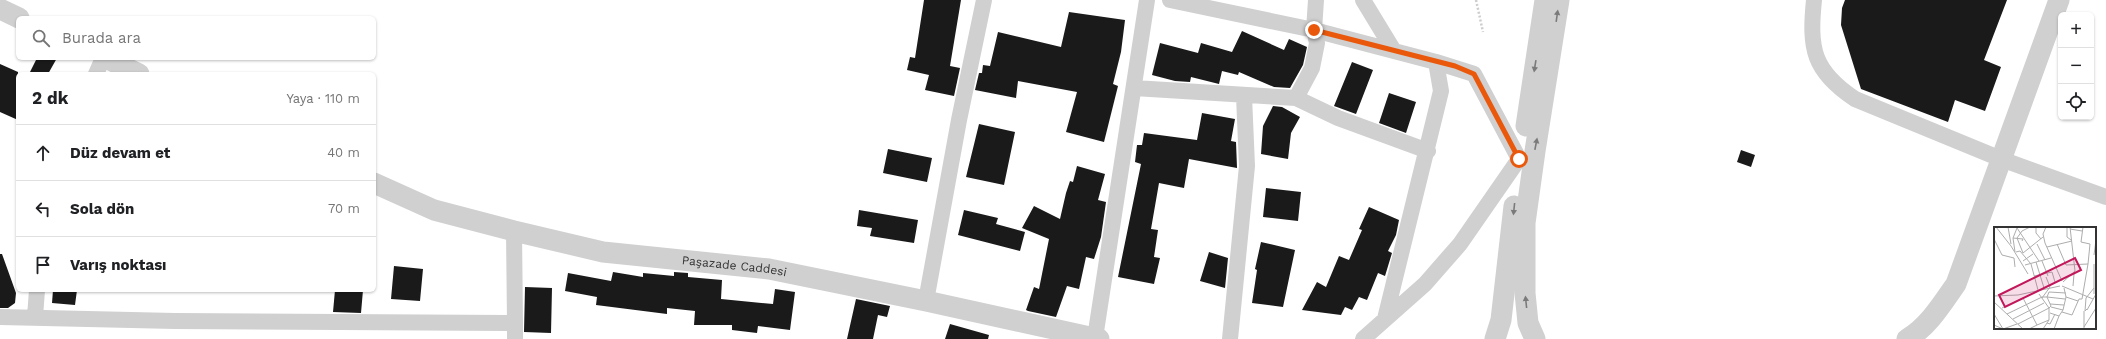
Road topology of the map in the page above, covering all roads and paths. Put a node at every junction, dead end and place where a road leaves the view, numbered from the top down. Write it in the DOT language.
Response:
graph roads {
  1 [pos="984,0"];
  2 [pos="1147,0"];
  3 [pos="1170,0"];
  4 [pos="1316,0"];
  5 [pos="1363,0"];
  6 [pos="1476,0"];
  7 [pos="1545,0"];
  8 [pos="1560,0"];
  9 [pos="1814,0"];
  10 [pos="2059,0"];
  11 [pos="0,9"];
  12 [pos="16,17"];
  13 [pos="1314,30"];
  14 [pos="1483,32"];
  15 [pos="1394,51"];
  16 [pos="103,60"];
  17 [pos="108,60"];
  18 [pos="1436,62"];
  19 [pos="97,72"];
  20 [pos="135,72"];
  21 [pos="1134,88"];
  22 [pos="1244,96"];
  23 [pos="1296,98"];
  24 [pos="1428,151"];
  25 [pos="1519,159"];
  26 [pos="2001,159"];
  27 [pos="376,184"];
  28 [pos="2106,197"];
  29 [pos="514,231"];
  30 [pos="37,292"];
  31 [pos="926,301"];
  32 [pos="0,317"];
  33 [pos="35,317"];
  34 [pos="1385,319"];
  35 [pos="515,323"];
  36 [pos="1097,338"];
  37 [pos="515,339"];
  38 [pos="1230,339"];
  39 [pos="1363,339"];
  40 [pos="1495,339"];
  41 [pos="1535,339"];
  42 [pos="1907,339"];
  1 -- 31 [label="street"];
  2 -- 21 [label="street"];
  3 -- 13 [label="street"];
  4 -- 13 [label="street"];
  5 -- 15 [label="street"];
  6 -- 14 [label="path"];
  7 -- 25 [label="street, one-way"];
  41 -- 8 [label="street, one-way"];
  9 -- 26 [label="street"];
  10 -- 26 [label="street"];
  11 -- 12 [label="street"];
  13 -- 15 [label="street"];
  13 -- 23 [label="street"];
  15 -- 18 [label="street"];
  16 -- 19 [label="street"];
  17 -- 20 [label="street"];
  18 -- 24 [label="street"];
  18 -- 25 [label="street"];
  21 -- 22 [label="street"];
  21 -- 36 [label="street"];
  22 -- 23 [label="street"];
  22 -- 38 [label="street"];
  23 -- 24 [label="street"];
  24 -- 34 [label="street"];
  25 -- 34 [label="street"];
  25 -- 40 [label="street, one-way"];
  26 -- 28 [label="street"];
  26 -- 42 [label="street"];
  27 -- 29 [label="street, Paşazade Caddesi"];
  29 -- 31 [label="street, Paşazade Caddesi"];
  29 -- 35 [label="street"];
  30 -- 33 [label="street"];
  31 -- 36 [label="street, Paşazade Caddesi"];
  32 -- 33 [label="street"];
  33 -- 35 [label="street"];
  34 -- 39 [label="street"];
  35 -- 37 [label="street"];
}
